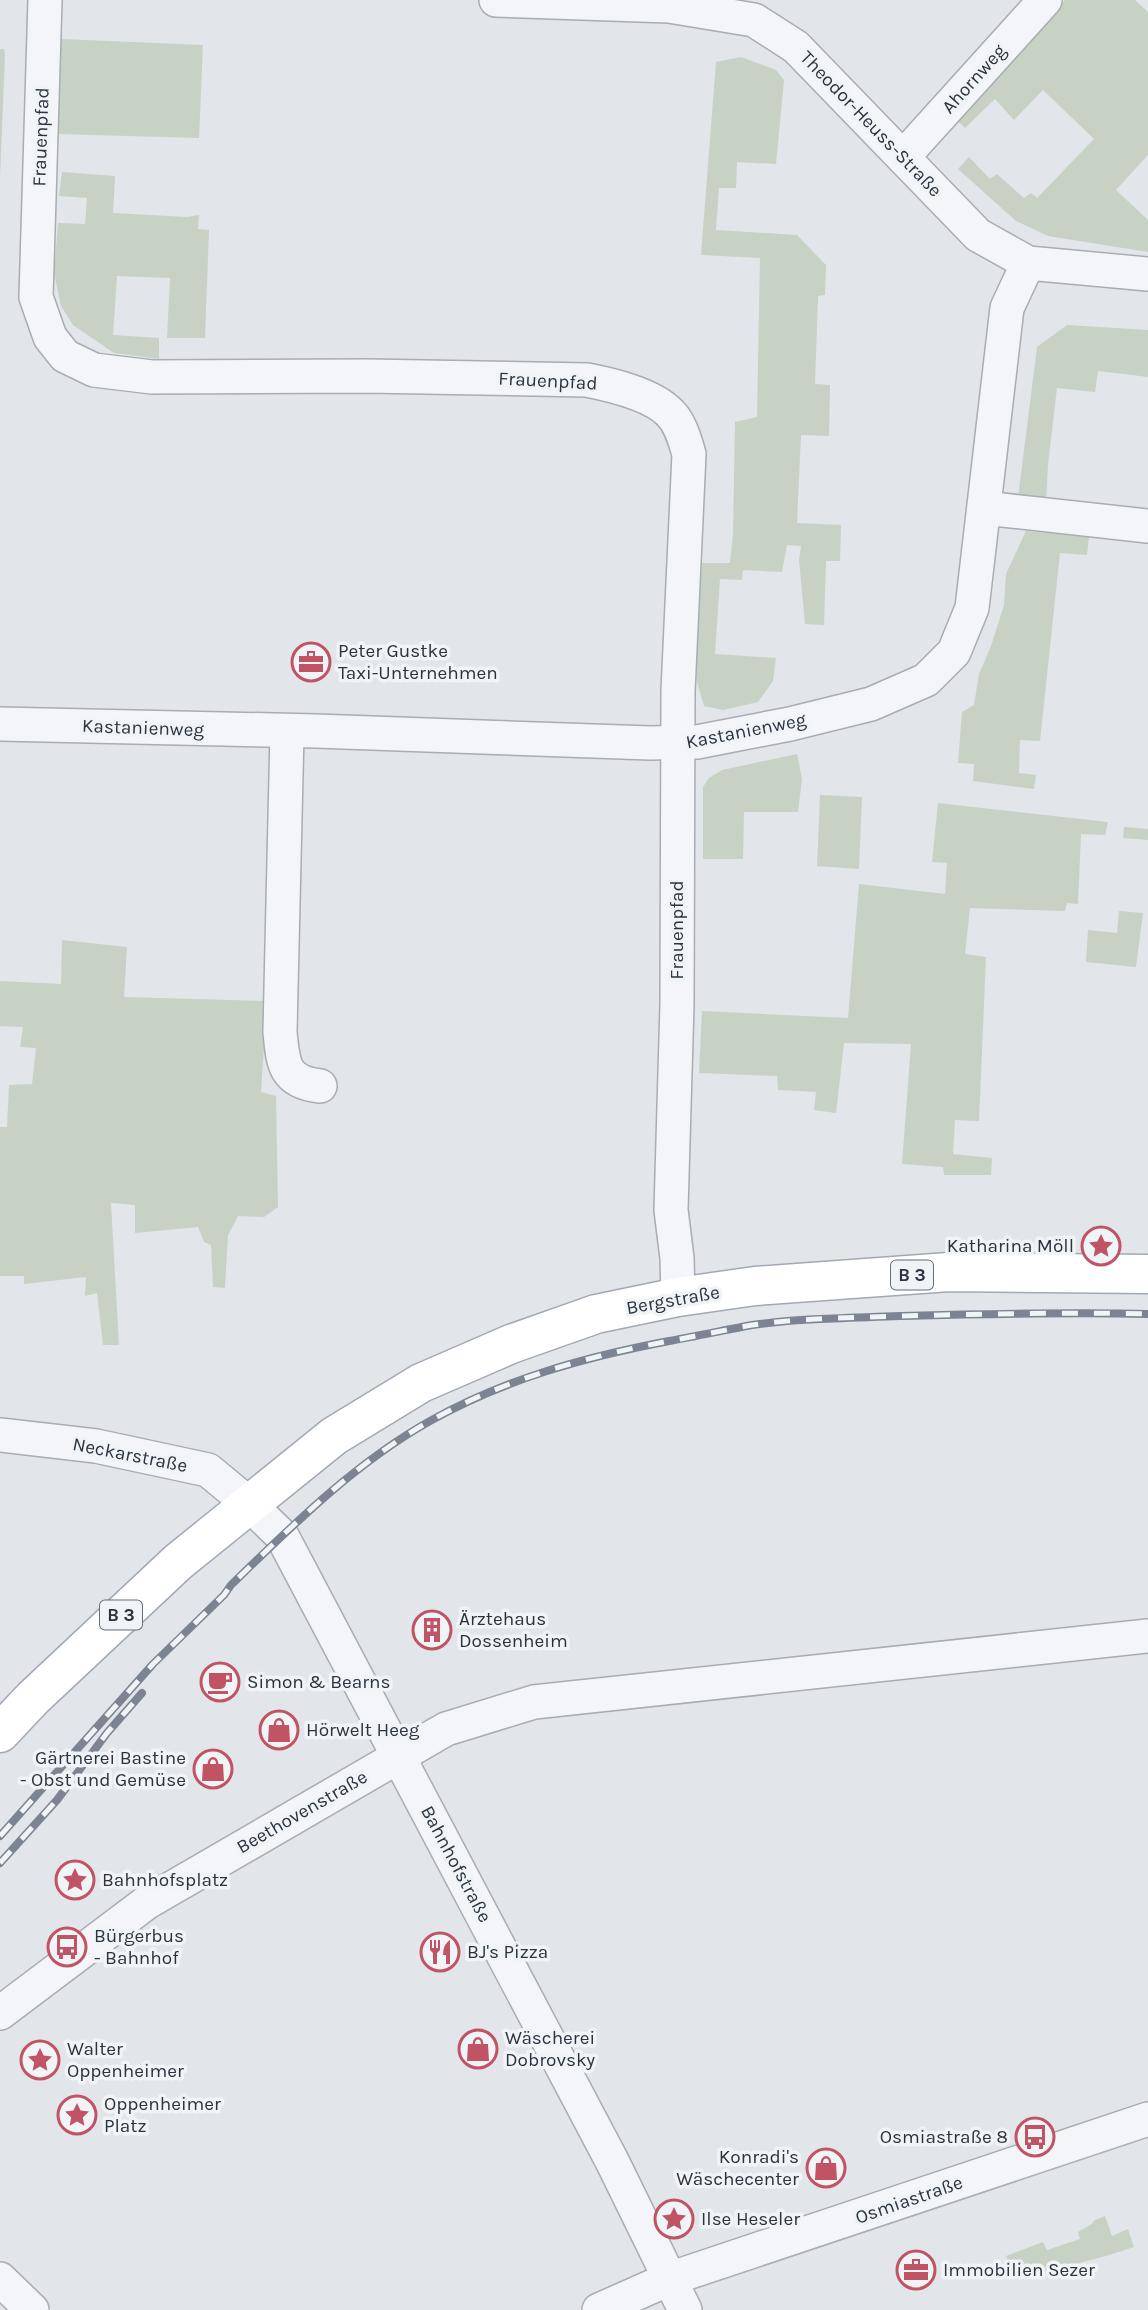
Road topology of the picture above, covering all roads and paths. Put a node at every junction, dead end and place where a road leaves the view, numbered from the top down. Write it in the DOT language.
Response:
graph roads {
  1 [pos="45,0"];
  2 [pos="496,0"];
  3 [pos="1045,0"];
  4 [pos="757,10"];
  5 [pos="903,157"];
  6 [pos="1028,263"];
  7 [pos="1148,274"];
  8 [pos="984,508"];
  9 [pos="1148,526"];
  10 [pos="0,724"];
  11 [pos="286,732"];
  12 [pos="678,744"];
  13 [pos="320,1086"];
  14 [pos="1148,1274"];
  15 [pos="678,1297"];
  16 [pos="0,1435"];
  17 [pos="249,1504"];
  18 [pos="1148,1636"];
  19 [pos="0,1733"];
  20 [pos="399,1756"];
  21 [pos="0,2013"];
  22 [pos="1148,2119"];
  23 [pos="0,2279"];
  24 [pos="669,2279"];
  25 [pos="32,2310"];
  26 [pos="599,2310"];
  27 [pos="685,2310"];
  1 -- 12 [label="street, Frauenpfad"];
  2 -- 4 [label="street, Theodor-Heuss-Straße"];
  3 -- 5 [label="street, Ahornweg"];
  4 -- 5 [label="street, Theodor-Heuss-Straße"];
  5 -- 6 [label="street, Theodor-Heuss-Straße"];
  6 -- 7 [label="street, Theodor-Heuss-Straße"];
  6 -- 8 [label="street, Kastanienweg"];
  8 -- 9 [label="street"];
  8 -- 12 [label="street, Kastanienweg"];
  10 -- 11 [label="street, Kastanienweg"];
  11 -- 12 [label="street, Kastanienweg"];
  11 -- 13 [label="street"];
  12 -- 15 [label="street, Frauenpfad"];
  14 -- 15 [label="main road, Bergstraße / B 3"];
  15 -- 17 [label="main road, Bergstraße / B 3"];
  16 -- 17 [label="street, Neckarstraße"];
  17 -- 19 [label="main road, B 3"];
  17 -- 20 [label="street, Bahnhofstraße"];
  18 -- 20 [label="street, Beethovenstraße"];
  20 -- 21 [label="street, Beethovenstraße"];
  20 -- 24 [label="street, Bahnhofstraße"];
  22 -- 24 [label="street, Osmiastraße"];
  23 -- 25 [label="street"];
  24 -- 26 [label="street, Osmiastraße"];
  24 -- 27 [label="street, Bahnhofstraße"];
}
